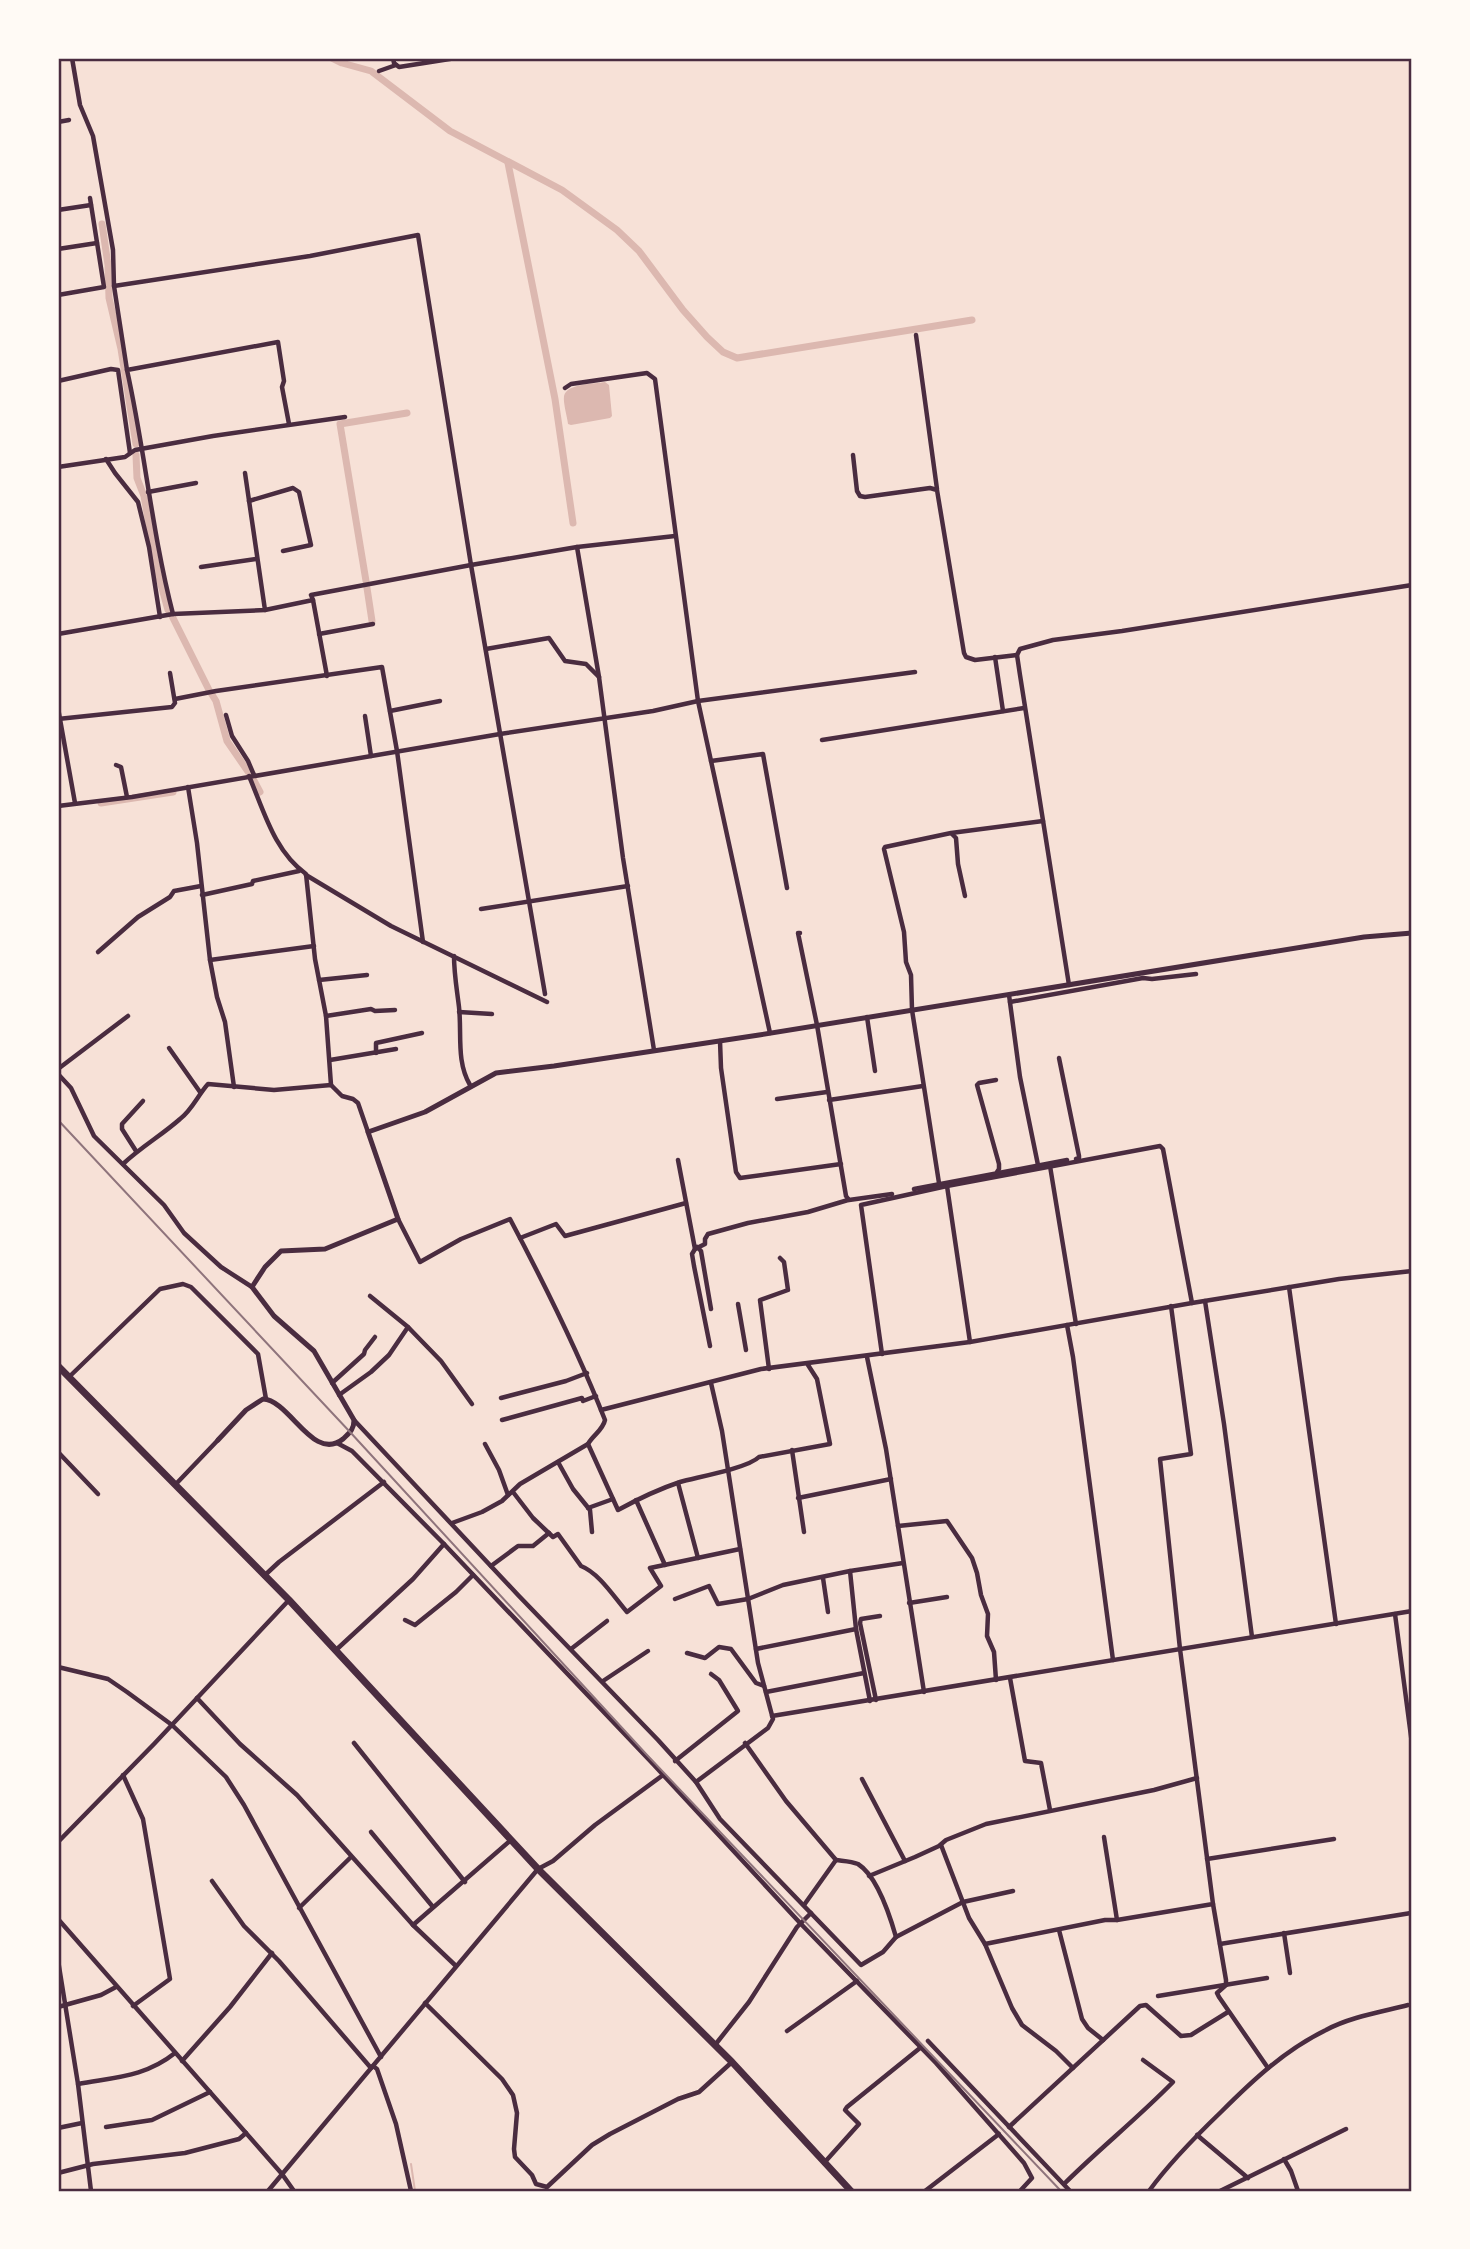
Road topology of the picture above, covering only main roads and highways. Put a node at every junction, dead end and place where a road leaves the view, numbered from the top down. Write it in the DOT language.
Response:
graph roads {
  1 [pos="62,1373"];
  2 [pos="851,2191"];
  1 -- 2 [label="highway"];
}
